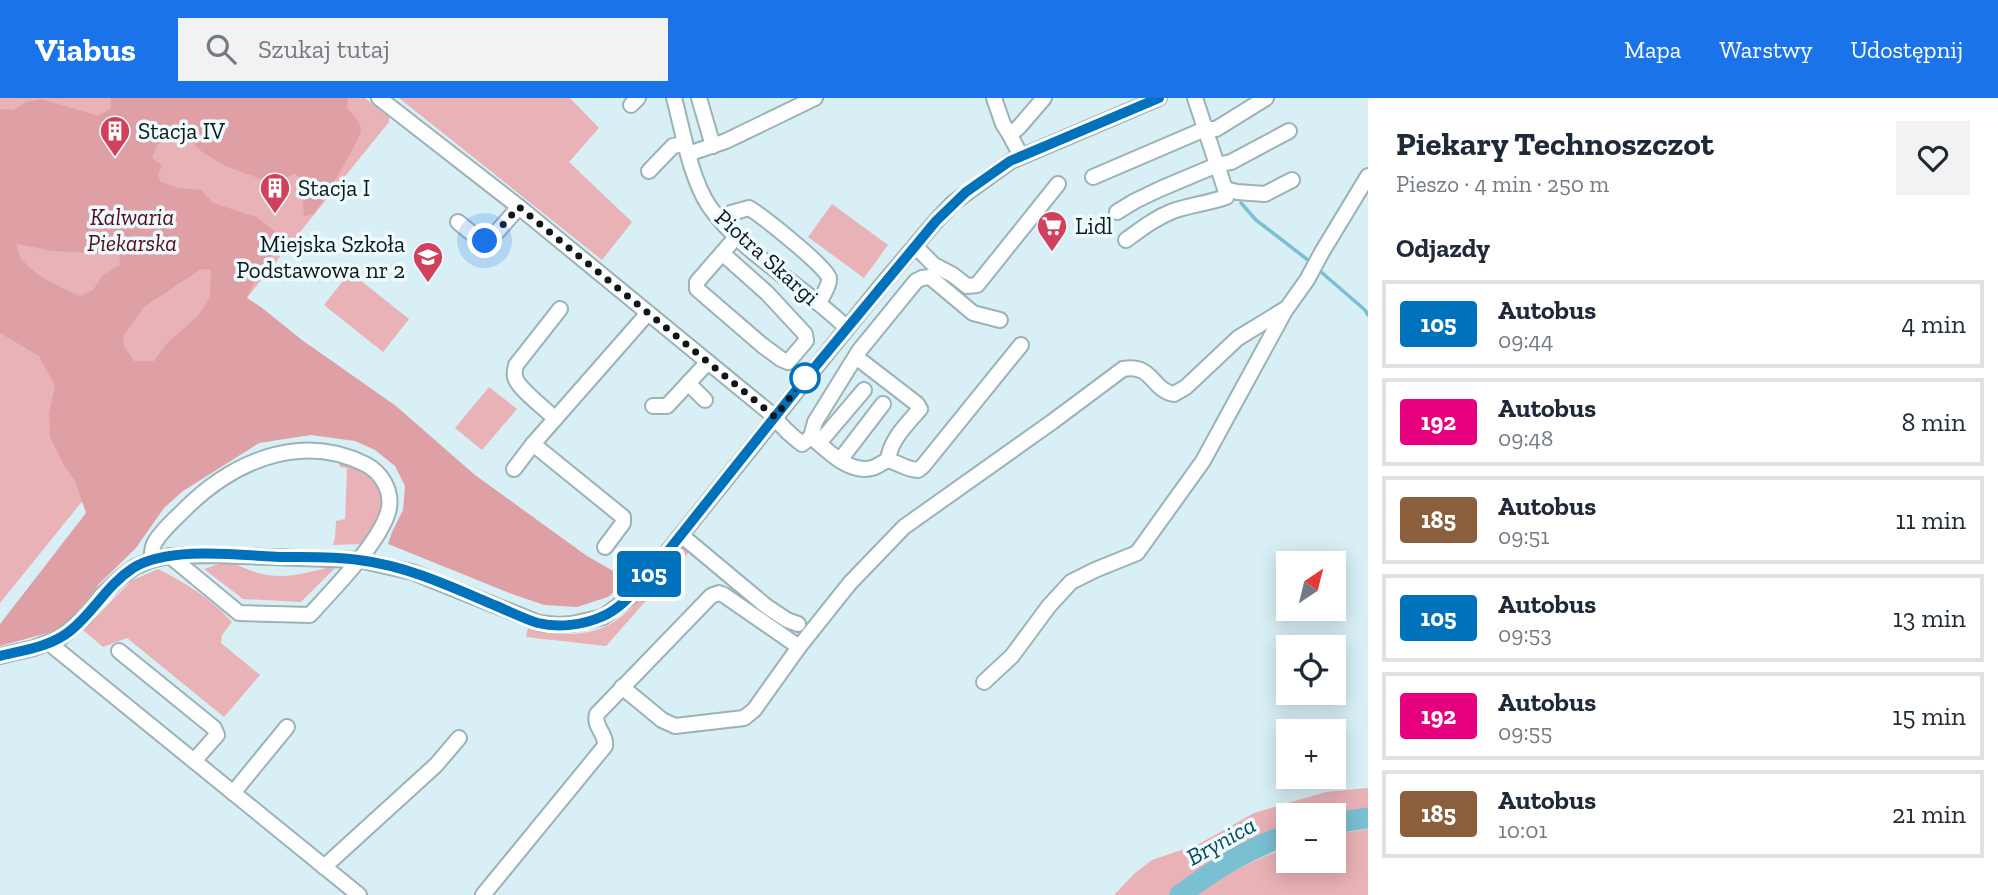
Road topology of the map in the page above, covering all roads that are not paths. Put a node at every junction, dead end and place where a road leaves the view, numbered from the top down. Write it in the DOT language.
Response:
graph roads {
  1 [pos="379,98"];
  2 [pos="674,98"];
  3 [pos="699,98"];
  4 [pos="815,98"];
  5 [pos="994,98"];
  6 [pos="1044,98"];
  7 [pos="1159,98"];
  8 [pos="1195,98"];
  9 [pos="1266,98"];
  10 [pos="1205,129"];
  11 [pos="1289,131"];
  12 [pos="1010,135"];
  13 [pos="713,146"];
  14 [pos="686,149"];
  15 [pos="1021,156"];
  16 [pos="1217,165"];
  17 [pos="649,171"];
  18 [pos="1368,176"];
  19 [pos="1093,177"];
  20 [pos="1292,180"];
  21 [pos="1058,184"];
  22 [pos="1225,188"];
  23 [pos="519,207"];
  24 [pos="1117,212"];
  25 [pos="721,220"];
  26 [pos="458,222"];
  27 [pos="737,236"];
  28 [pos="1126,240"];
  29 [pos="915,246"];
  30 [pos="722,253"];
  31 [pos="819,303"];
  32 [pos="1287,308"];
  33 [pos="560,309"];
  34 [pos="648,313"];
  35 [pos="1000,320"];
  36 [pos="847,328"];
  37 [pos="1021,345"];
  38 [pos="856,357"];
  39 [pos="707,363"];
  40 [pos="688,383"];
  41 [pos="864,390"];
  42 [pos="705,400"];
  43 [pos="883,404"];
  44 [pos="653,406"];
  45 [pos="775,417"];
  46 [pos="555,419"];
  47 [pos="815,440"];
  48 [pos="533,444"];
  49 [pos="840,460"];
  50 [pos="888,460"];
  51 [pos="514,469"];
  52 [pos="681,535"];
  53 [pos="606,547"];
  54 [pos="170,556"];
  55 [pos="151,560"];
  56 [pos="359,560"];
  57 [pos="798,624"];
  58 [pos="49,643"];
  59 [pos="799,647"];
  60 [pos="118,651"];
  61 [pos="0,656"];
  62 [pos="984,682"];
  63 [pos="622,688"];
  64 [pos="288,727"];
  65 [pos="459,738"];
  66 [pos="194,761"];
  67 [pos="233,793"];
  68 [pos="324,867"];
  69 [pos="359,895"];
  70 [pos="483,895"];
  1 -- 23 [label="street"];
  2 -- 14 [label="street, Piotra Skargi"];
  3 -- 13 [label="street"];
  4 -- 13 [label="street"];
  5 -- 12 [label="street"];
  6 -- 12 [label="street"];
  7 -- 15 [label="street"];
  8 -- 10 [label="street"];
  9 -- 10 [label="street"];
  10 -- 16 [label="street"];
  10 -- 19 [label="street"];
  11 -- 16 [label="street"];
  12 -- 15 [label="street"];
  13 -- 14 [label="street"];
  14 -- 17 [label="street"];
  14 -- 25 [label="street, Piotra Skargi"];
  15 -- 29 [label="street"];
  16 -- 22 [label="street"];
  16 -- 24 [label="street"];
  18 -- 32 [label="street"];
  20 -- 22 [label="street"];
  21 -- 29 [label="street"];
  22 -- 28 [label="street"];
  23 -- 26 [label="street"];
  23 -- 34 [label="street"];
  25 -- 27 [label="street, Piotra Skargi"];
  25 -- 31 [label="street"];
  27 -- 30 [label="street"];
  27 -- 31 [label="street, Piotra Skargi"];
  29 -- 36 [label="street"];
  30 -- 30 [label="street"];
  31 -- 36 [label="street, Piotra Skargi"];
  32 -- 59 [label="street"];
  32 -- 62 [label="street"];
  33 -- 46 [label="street"];
  34 -- 39 [label="street"];
  34 -- 46 [label="street"];
  35 -- 38 [label="street"];
  36 -- 45 [label="street"];
  37 -- 50 [label="street"];
  38 -- 47 [label="street"];
  38 -- 50 [label="street"];
  39 -- 40 [label="street"];
  39 -- 45 [label="street"];
  40 -- 42 [label="street"];
  40 -- 44 [label="street"];
  41 -- 47 [label="street"];
  43 -- 49 [label="street"];
  45 -- 47 [label="street"];
  45 -- 52 [label="street"];
  46 -- 48 [label="street"];
  47 -- 49 [label="street"];
  48 -- 51 [label="street"];
  48 -- 53 [label="street"];
  49 -- 50 [label="street"];
  52 -- 56 [label="street"];
  52 -- 57 [label="street"];
  54 -- 55 [label="street"];
  54 -- 56 [label="street"];
  54 -- 56 [label="street"];
  55 -- 56 [label="street"];
  55 -- 58 [label="street"];
  58 -- 61 [label="street"];
  58 -- 66 [label="street"];
  59 -- 63 [label="street"];
  59 -- 63 [label="street"];
  60 -- 66 [label="street"];
  63 -- 70 [label="street"];
  64 -- 67 [label="street"];
  65 -- 68 [label="street"];
  66 -- 67 [label="street"];
  67 -- 68 [label="street"];
  68 -- 69 [label="street"];
}
